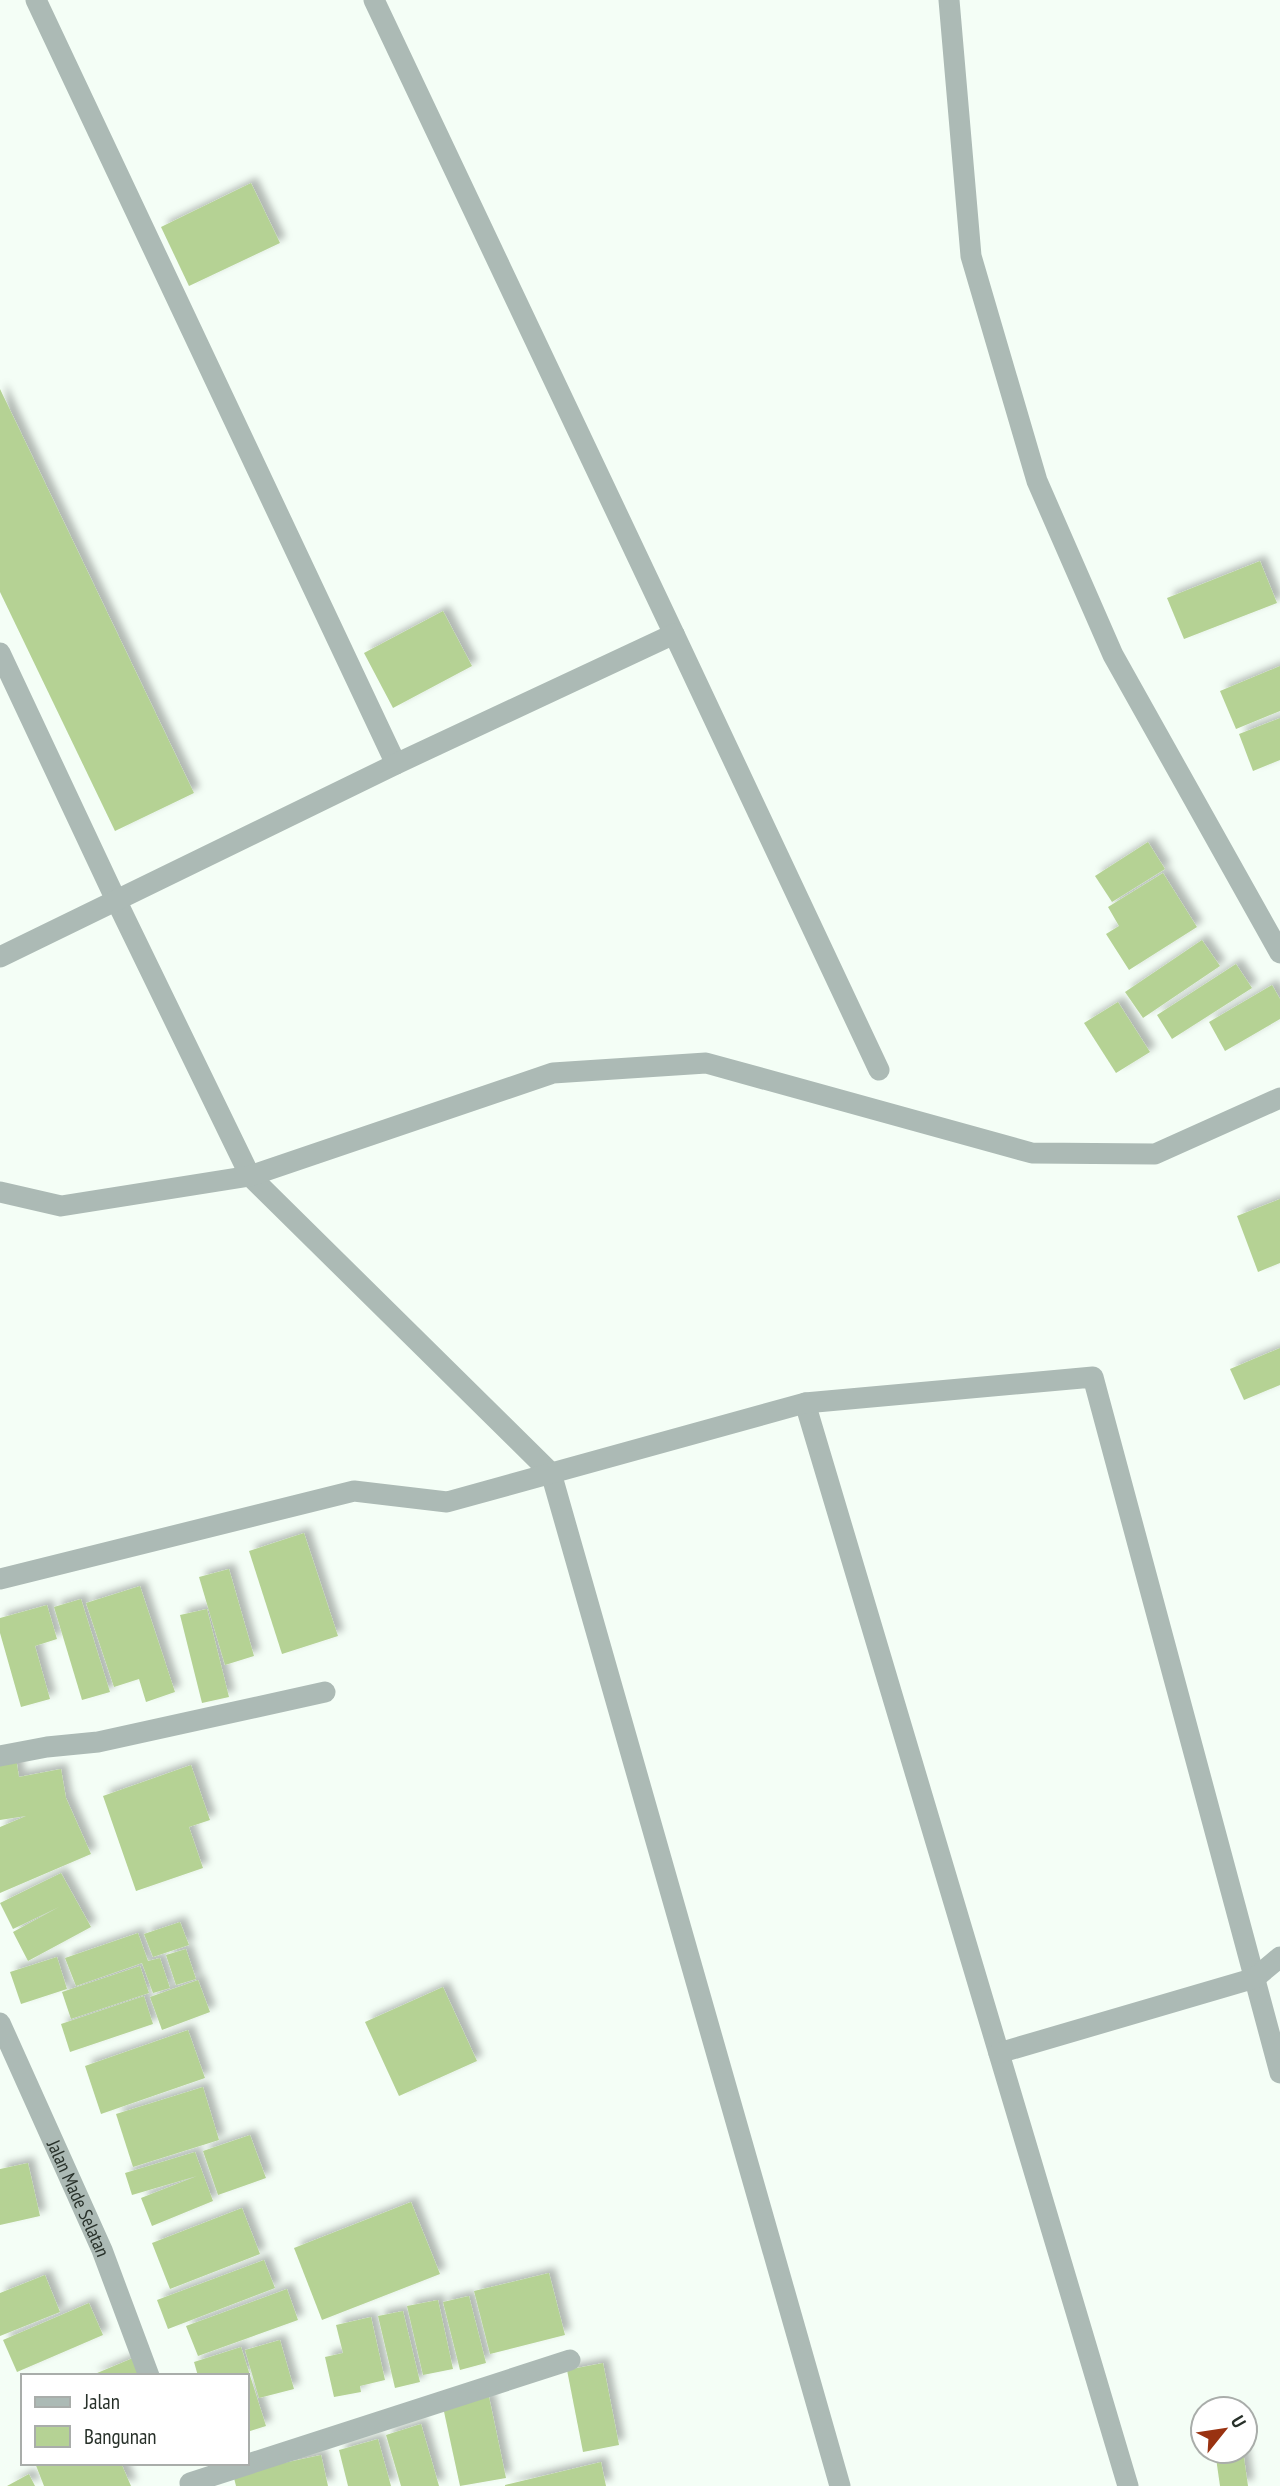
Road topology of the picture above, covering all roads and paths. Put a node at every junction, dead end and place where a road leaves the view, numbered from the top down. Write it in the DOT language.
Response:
graph roads {
  1 [pos="36,0"];
  2 [pos="374,0"];
  3 [pos="948,0"];
  4 [pos="674,634"];
  5 [pos="0,653"];
  6 [pos="396,764"];
  7 [pos="116,900"];
  8 [pos="1280,953"];
  9 [pos="0,957"];
  10 [pos="879,1070"];
  11 [pos="1280,1098"];
  12 [pos="250,1176"];
  13 [pos="0,1192"];
  14 [pos="805,1403"];
  15 [pos="551,1473"];
  16 [pos="0,1579"];
  17 [pos="325,1692"];
  18 [pos="0,1756"];
  19 [pos="1280,1957"];
  20 [pos="1255,1978"];
  21 [pos="0,2023"];
  22 [pos="999,2053"];
  23 [pos="1280,2073"];
  24 [pos="570,2360"];
  25 [pos="148,2374"];
  26 [pos="248,2459"];
  27 [pos="227,2465"];
  28 [pos="188,2477"];
  29 [pos="840,2486"];
  30 [pos="1128,2486"];
  1 -- 6 [label="street"];
  2 -- 4 [label="street"];
  3 -- 8 [label="street"];
  4 -- 6 [label="street"];
  4 -- 10 [label="street"];
  5 -- 7 [label="street"];
  6 -- 7 [label="street"];
  7 -- 9 [label="street"];
  7 -- 12 [label="street"];
  11 -- 12 [label="street"];
  12 -- 13 [label="street"];
  12 -- 15 [label="street"];
  14 -- 15 [label="street"];
  14 -- 20 [label="street"];
  14 -- 22 [label="street"];
  15 -- 16 [label="street"];
  15 -- 29 [label="street"];
  17 -- 18 [label="street"];
  19 -- 20 [label="street"];
  20 -- 22 [label="street"];
  20 -- 23 [label="street"];
  21 -- 25 [label="street, Jalan Made Selatan"];
  22 -- 30 [label="street"];
  24 -- 26 [label="street"];
  27 -- 28 [label="street"];
}
